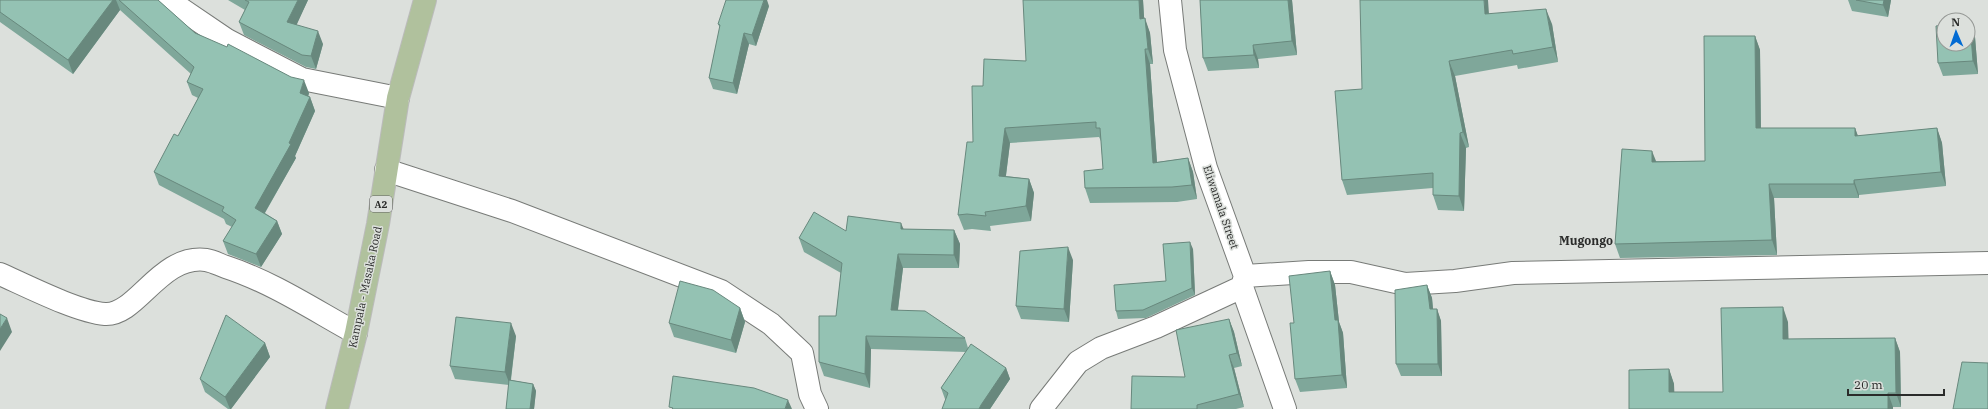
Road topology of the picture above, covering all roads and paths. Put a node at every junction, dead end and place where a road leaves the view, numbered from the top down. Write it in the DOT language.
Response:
graph roads {
  1 [pos="168,0"];
  2 [pos="425,0"];
  3 [pos="1170,0"];
  4 [pos="398,98"];
  5 [pos="386,170"];
  6 [pos="1988,263"];
  7 [pos="0,274"];
  8 [pos="1243,282"];
  9 [pos="356,333"];
  10 [pos="337,409"];
  11 [pos="817,409"];
  12 [pos="1041,409"];
  13 [pos="1285,409"];
  1 -- 4 [label="street"];
  2 -- 4 [label="main road, Kampala - Masaka Road / A2"];
  3 -- 8 [label="street, Eliwamala Street"];
  4 -- 5 [label="main road, Kampala - Masaka Road / A2"];
  5 -- 9 [label="main road, Kampala - Masaka Road / A2"];
  5 -- 11 [label="street"];
  6 -- 8 [label="street"];
  7 -- 9 [label="street"];
  8 -- 12 [label="street"];
  8 -- 13 [label="street, Eliwamala Street"];
  9 -- 10 [label="main road, Kampala - Masaka Road / A2"];
}
